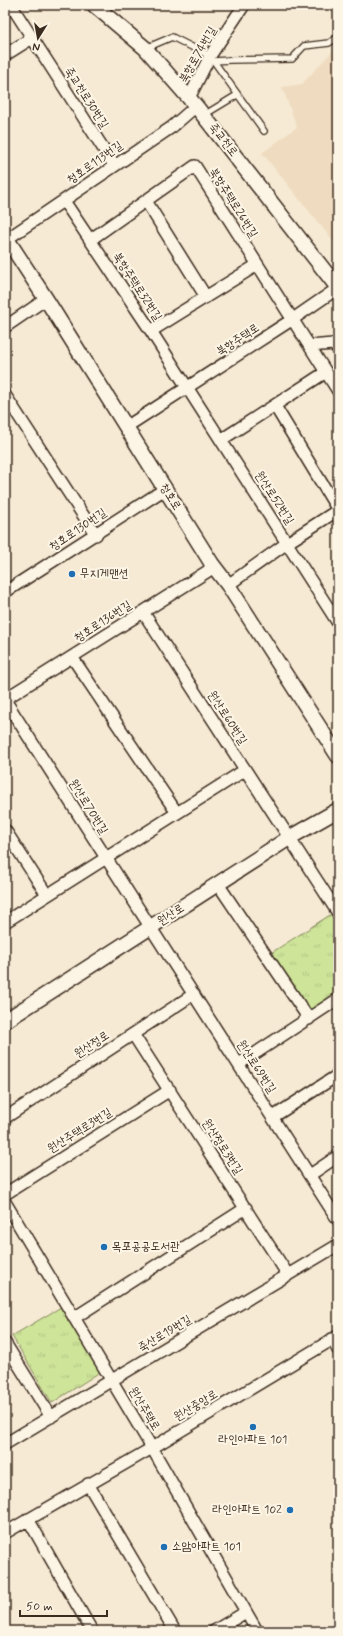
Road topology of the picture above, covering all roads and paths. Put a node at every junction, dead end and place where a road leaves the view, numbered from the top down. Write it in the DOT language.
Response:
graph roads {
  1 [pos="11,5"];
  2 [pos="244,5"];
  3 [pos="102,8"];
  4 [pos="338,36"];
  5 [pos="32,38"];
  6 [pos="145,48"];
  7 [pos="5,55"];
  8 [pos="212,59"];
  9 [pos="237,95"];
  10 [pos="196,106"];
  11 [pos="264,131"];
  12 [pos="114,165"];
  13 [pos="64,201"];
  14 [pos="146,201"];
  15 [pos="6,239"];
  16 [pos="90,240"];
  17 [pos="257,265"];
  18 [pos="338,288"];
  19 [pos="206,297"];
  20 [pos="46,299"];
  21 [pos="293,320"];
  22 [pos="5,326"];
  23 [pos="151,331"];
  24 [pos="310,346"];
  25 [pos="338,349"];
  26 [pos="326,372"];
  27 [pos="187,388"];
  28 [pos="338,391"];
  29 [pos="5,395"];
  30 [pos="275,406"];
  31 [pos="126,427"];
  32 [pos="221,440"];
  33 [pos="164,489"];
  34 [pos="338,510"];
  35 [pos="96,534"];
  36 [pos="287,543"];
  37 [pos="212,564"];
  38 [pos="228,585"];
  39 [pos="5,592"];
  40 [pos="143,612"];
  41 [pos="338,623"];
  42 [pos="72,658"];
  43 [pos="5,700"];
  44 [pos="338,756"];
  45 [pos="245,770"];
  46 [pos="338,810"];
  47 [pos="177,813"];
  48 [pos="5,830"];
  49 [pos="289,838"];
  50 [pos="105,858"];
  51 [pos="218,884"];
  52 [pos="47,895"];
  53 [pos="338,913"];
  54 [pos="5,922"];
  55 [pos="150,928"];
  56 [pos="194,994"];
  57 [pos="338,999"];
  58 [pos="309,1018"];
  59 [pos="5,1021"];
  60 [pos="133,1034"];
  61 [pos="239,1064"];
  62 [pos="338,1075"];
  63 [pos="170,1090"];
  64 [pos="273,1117"];
  65 [pos="5,1118"];
  66 [pos="338,1156"];
  67 [pos="310,1175"];
  68 [pos="5,1194"];
  69 [pos="5,1202"];
  70 [pos="246,1208"];
  71 [pos="338,1220"];
  72 [pos="338,1244"];
  73 [pos="288,1274"];
  74 [pos="74,1318"];
  75 [pos="335,1338"];
  76 [pos="5,1343"];
  77 [pos="338,1350"];
  78 [pos="112,1381"];
  79 [pos="51,1417"];
  80 [pos="5,1444"];
  81 [pos="152,1448"];
  82 [pos="88,1484"];
  83 [pos="28,1519"];
  84 [pos="5,1533"];
  85 [pos="246,1612"];
  86 [pos="92,1631"];
  87 [pos="175,1631"];
  88 [pos="214,1631"];
  89 [pos="257,1631"];
  1 -- 5 [label="street, 죽교천로30번길"];
  2 -- 8 [label="street, 북항로74번길"];
  3 -- 6 [label="street, 죽교천로"];
  4 -- 8 [label="lane"];
  5 -- 7 [label="street"];
  5 -- 12 [label="street, 죽교천로30번길"];
  6 -- 8 [label="lane"];
  6 -- 10 [label="street, 죽교천로"];
  8 -- 9 [label="lane"];
  8 -- 10 [label="street, 북항로74번길"];
  9 -- 10 [label="lane"];
  9 -- 11 [label="lane"];
  10 -- 12 [label="street, 청호로113번길"];
  10 -- 18 [label="street, 죽교천로"];
  12 -- 13 [label="street, 청호로113번길"];
  13 -- 15 [label="street, 청호로113번길"];
  13 -- 16 [label="street, 북항주택로32번길"];
  14 -- 16 [label="street, 북항주택로26번길"];
  14 -- 17 [label="street, 북항주택로26번길"];
  14 -- 19 [label="street"];
  15 -- 20 [label="street, 청호로"];
  16 -- 23 [label="street, 북항주택로32번길"];
  17 -- 19 [label="street"];
  17 -- 21 [label="street, 북항주택로26번길"];
  18 -- 21 [label="street, 북항주택로"];
  19 -- 23 [label="street"];
  20 -- 22 [label="street"];
  20 -- 31 [label="street, 청호로"];
  21 -- 24 [label="street"];
  21 -- 27 [label="street, 북항주택로"];
  23 -- 27 [label="street, 북항주택로32번길"];
  24 -- 25 [label="street"];
  24 -- 26 [label="street"];
  26 -- 28 [label="street"];
  26 -- 30 [label="street"];
  27 -- 31 [label="street, 북항주택로"];
  27 -- 32 [label="street, 원산로52번길"];
  29 -- 35 [label="street"];
  30 -- 32 [label="street"];
  30 -- 34 [label="street"];
  31 -- 33 [label="street, 청호로"];
  32 -- 36 [label="street, 원산로52번길"];
  33 -- 35 [label="street, 청호로130번길"];
  33 -- 37 [label="street, 청호로"];
  34 -- 36 [label="street"];
  35 -- 39 [label="street, 청호로130번길"];
  36 -- 38 [label="street"];
  36 -- 41 [label="street, 원산로52번길"];
  37 -- 38 [label="street, 청호로"];
  37 -- 40 [label="street, 청호로136번길"];
  38 -- 44 [label="street, 청호로"];
  40 -- 42 [label="street, 청호로136번길"];
  40 -- 45 [label="street, 원산로60번길"];
  42 -- 43 [label="street, 청호로136번길"];
  42 -- 47 [label="street"];
  43 -- 50 [label="street, 원산로70번길"];
  45 -- 47 [label="street"];
  45 -- 49 [label="street, 원산로60번길"];
  46 -- 49 [label="street, 원산로"];
  47 -- 50 [label="street"];
  48 -- 52 [label="street"];
  49 -- 51 [label="street, 원산로"];
  49 -- 53 [label="street, 원산로60번길"];
  50 -- 52 [label="street"];
  50 -- 55 [label="street, 원산로70번길"];
  51 -- 55 [label="street, 원산로"];
  51 -- 58 [label="street"];
  52 -- 54 [label="street"];
  55 -- 56 [label="street, 원산로69번길"];
  55 -- 59 [label="street, 원산로"];
  56 -- 60 [label="street, 원산정로"];
  56 -- 61 [label="street, 원산로69번길"];
  57 -- 58 [label="street"];
  58 -- 61 [label="street"];
  60 -- 63 [label="street, 원산정로3번길"];
  60 -- 65 [label="street, 원산정로"];
  61 -- 64 [label="street, 원산로69번길"];
  62 -- 64 [label="street"];
  63 -- 68 [label="street, 원산주택로3번길"];
  63 -- 70 [label="street, 원산정로3번길"];
  64 -- 67 [label="street, 원산로69번길"];
  66 -- 67 [label="street"];
  67 -- 71 [label="street, 원산로69번길"];
  69 -- 74 [label="street, 원산주택로"];
  70 -- 73 [label="street, 원산정로3번길"];
  70 -- 74 [label="street"];
  72 -- 73 [label="street, 죽산로19번길"];
  73 -- 78 [label="street, 죽산로19번길"];
  74 -- 78 [label="street, 원산주택로"];
  75 -- 77 [label="street"];
  75 -- 81 [label="street, 원산중앙로"];
  76 -- 79 [label="street"];
  78 -- 79 [label="street, 죽산로19번길"];
  78 -- 81 [label="street, 원산주택로"];
  79 -- 80 [label="street, 죽산로19번길"];
  81 -- 82 [label="street, 원산중앙로"];
  81 -- 85 [label="street, 원산주택로"];
  82 -- 83 [label="street, 원산중앙로"];
  82 -- 87 [label="street"];
  83 -- 84 [label="street, 원산중앙로"];
  83 -- 86 [label="street"];
  85 -- 88 [label="street"];
  85 -- 89 [label="street, 원산주택로"];
}
